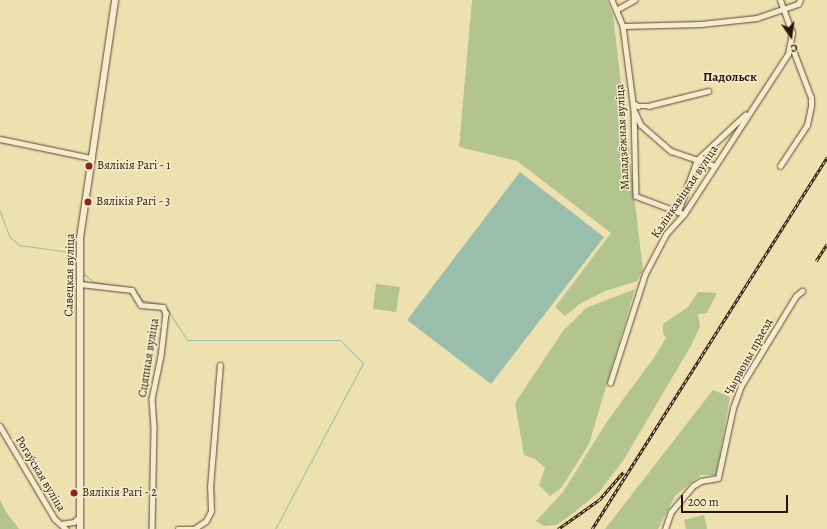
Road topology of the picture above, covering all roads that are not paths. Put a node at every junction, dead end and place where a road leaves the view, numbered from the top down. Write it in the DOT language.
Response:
graph roads {
  1 [pos="115,0"];
  2 [pos="612,0"];
  3 [pos="634,0"];
  4 [pos="780,0"];
  5 [pos="800,0"];
  6 [pos="784,8"];
  7 [pos="616,10"];
  8 [pos="623,26"];
  9 [pos="791,45"];
  10 [pos="708,91"];
  11 [pos="633,103"];
  12 [pos="634,109"];
  13 [pos="750,111"];
  14 [pos="0,139"];
  15 [pos="92,158"];
  16 [pos="697,160"];
  17 [pos="715,166"];
  18 [pos="780,166"];
  19 [pos="678,212"];
  20 [pos="684,214"];
  21 [pos="80,284"];
  22 [pos="802,291"];
  23 [pos="220,365"];
  24 [pos="610,383"];
  25 [pos="0,426"];
  26 [pos="80,516"];
  27 [pos="59,524"];
  28 [pos="66,529"];
  29 [pos="80,529"];
  30 [pos="152,529"];
  31 [pos="178,529"];
  32 [pos="665,529"];
  1 -- 15 [label="main road, Савецкая вуліца"];
  2 -- 7 [label="street, Маладзёжная вуліца"];
  3 -- 7 [label="street"];
  4 -- 6 [label="street"];
  5 -- 6 [label="street"];
  6 -- 8 [label="street"];
  6 -- 9 [label="street"];
  7 -- 8 [label="street, Маладзёжная вуліца"];
  8 -- 11 [label="street, Маладзёжная вуліца"];
  9 -- 13 [label="street, Калінкавіцкая вуліца"];
  9 -- 18 [label="street"];
  10 -- 11 [label="street"];
  11 -- 12 [label="street, Маладзёжная вуліца"];
  12 -- 16 [label="street"];
  12 -- 19 [label="street, Маладзёжная вуліца"];
  13 -- 16 [label="street"];
  13 -- 17 [label="street, Калінкавіцкая вуліца"];
  14 -- 15 [label="street"];
  15 -- 21 [label="main road, Савецкая вуліца"];
  16 -- 17 [label="street"];
  16 -- 19 [label="street"];
  17 -- 20 [label="street, Калінкавіцкая вуліца"];
  19 -- 20 [label="street"];
  20 -- 24 [label="street, Калінкавіцкая вуліца"];
  21 -- 26 [label="main road, Савецкая вуліца"];
  21 -- 30 [label="street, Сцяпная вуліца"];
  22 -- 32 [label="street, Чырвоны праезд"];
  23 -- 31 [label="street"];
  25 -- 27 [label="street, Рогаўская вуліца"];
  26 -- 27 [label="street"];
  26 -- 29 [label="main road, Савецкая вуліца"];
  27 -- 28 [label="street, Рогаўская вуліца"];
}
